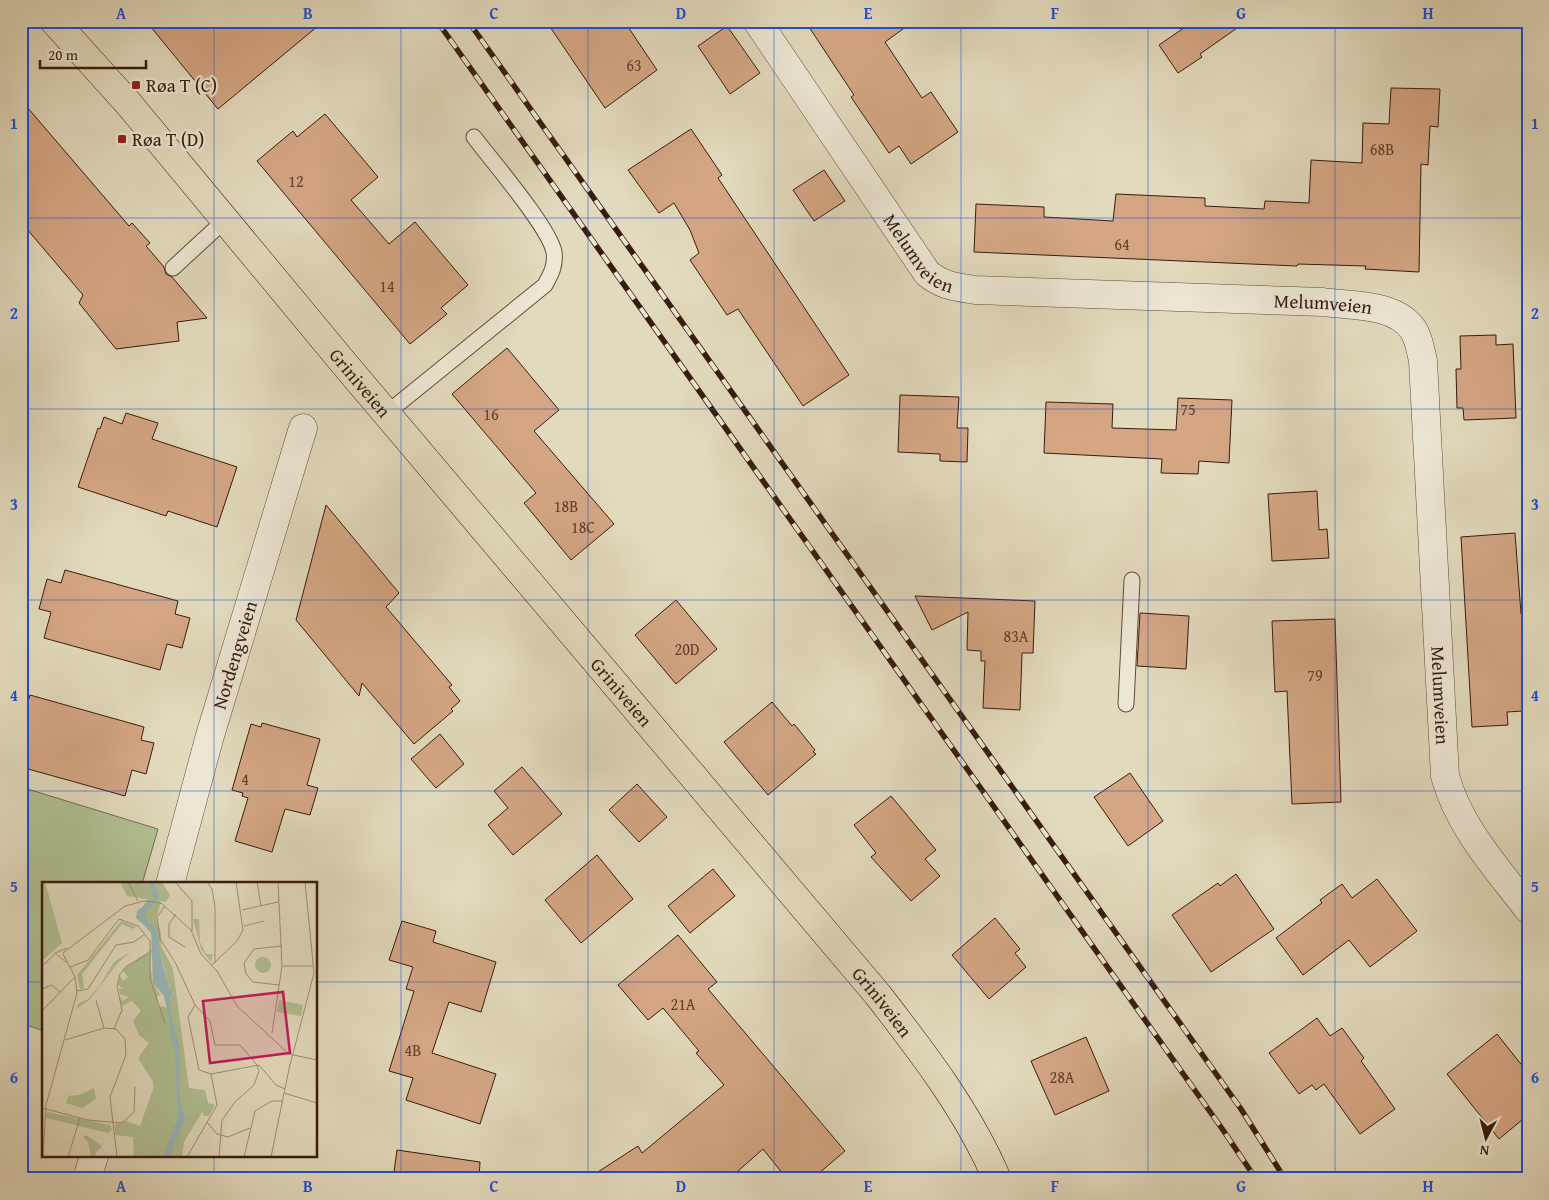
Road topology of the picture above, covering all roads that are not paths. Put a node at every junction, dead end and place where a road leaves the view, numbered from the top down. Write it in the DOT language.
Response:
graph roads {
  1 [pos="54,21"];
  2 [pos="757,21"];
  3 [pos="474,137"];
  4 [pos="225,220"];
  5 [pos="172,268"];
  6 [pos="387,413"];
  7 [pos="303,428"];
  8 [pos="1132,580"];
  9 [pos="1126,704"];
  10 [pos="171,882"];
  11 [pos="1528,909"];
  12 [pos="93,1158"];
  13 [pos="87,1179"];
  14 [pos="997,1179"];
  1 -- 4 [label="main road, Griniveien"];
  2 -- 11 [label="street, Melumveien"];
  3 -- 6 [label="lane"];
  4 -- 5 [label="lane"];
  4 -- 6 [label="main road, Griniveien"];
  6 -- 14 [label="main road, Griniveien"];
  7 -- 10 [label="street, Nordengveien"];
  8 -- 9 [label="lane"];
  12 -- 13 [label="street"];
}
